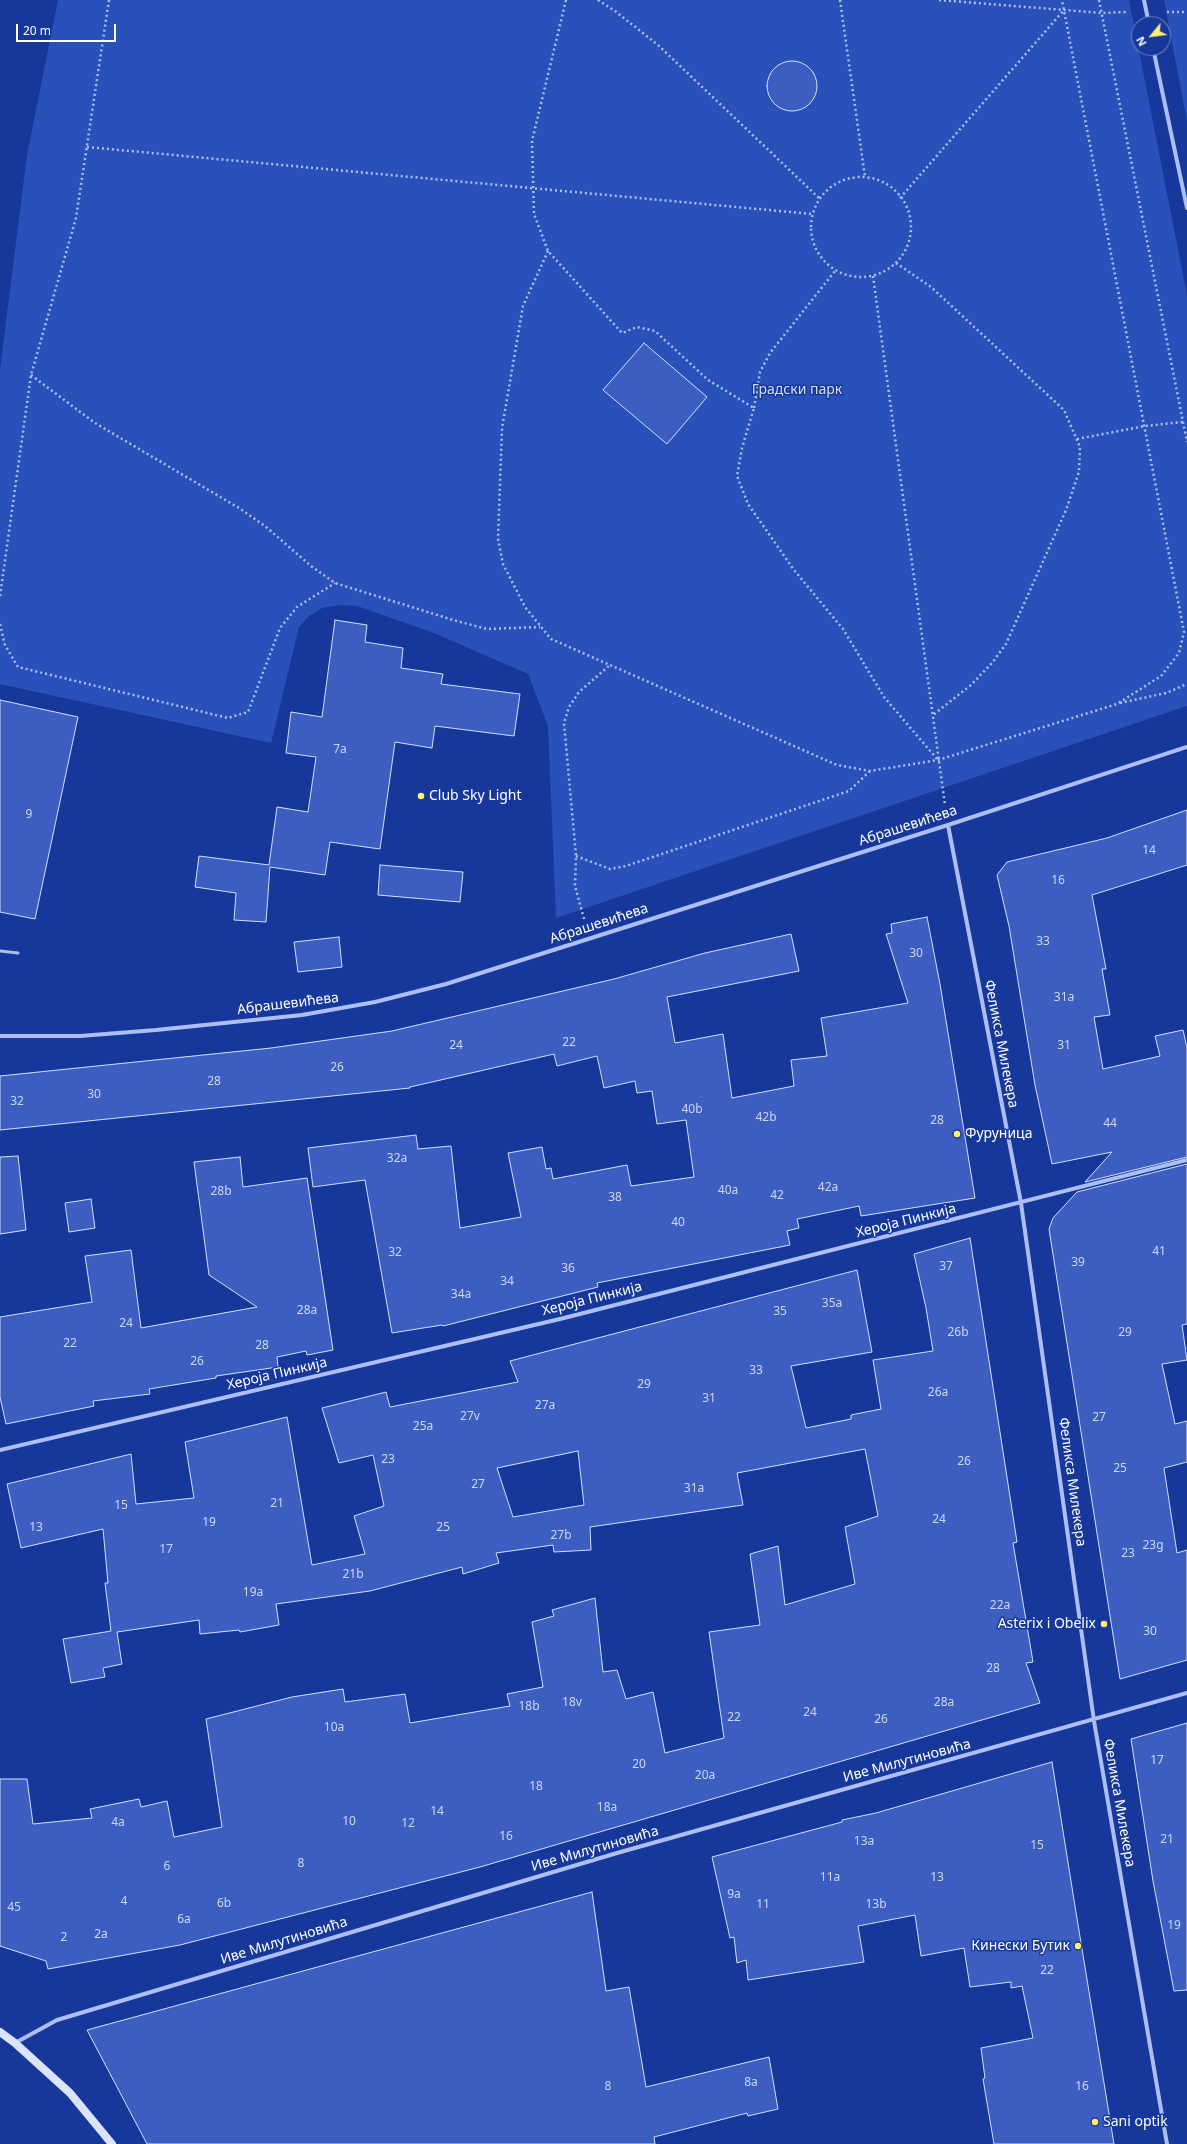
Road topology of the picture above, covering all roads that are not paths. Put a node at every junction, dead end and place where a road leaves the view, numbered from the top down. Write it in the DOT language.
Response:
graph roads {
  1 [pos="1144,0"];
  2 [pos="1147,16"];
  3 [pos="1155,56"];
  4 [pos="1187,208"];
  5 [pos="1187,748"];
  6 [pos="948,825"];
  7 [pos="0,951"];
  8 [pos="18,953"];
  9 [pos="0,1036"];
  10 [pos="1187,1160"];
  11 [pos="1021,1203"];
  12 [pos="0,1450"];
  13 [pos="1187,1694"];
  14 [pos="1094,1721"];
  15 [pos="0,2032"];
  16 [pos="15,2043"];
  17 [pos="112,2144"];
  18 [pos="1167,2144"];
  1 -- 2 [label="street"];
  3 -- 4 [label="street"];
  5 -- 6 [label="street, Абрашевићева"];
  6 -- 9 [label="street, Абрашевићева"];
  6 -- 11 [label="street, Феликса Милекера"];
  7 -- 8 [label="lane"];
  10 -- 11 [label="street, Хероја Пинкија"];
  11 -- 12 [label="street, Хероја Пинкија"];
  11 -- 14 [label="street, Феликса Милекера"];
  13 -- 14 [label="street, Иве Милутиновића"];
  14 -- 16 [label="street, Иве Милутиновића"];
  14 -- 18 [label="street, Феликса Милекера"];
  15 -- 16 [label="street"];
  16 -- 17 [label="street"];
}
